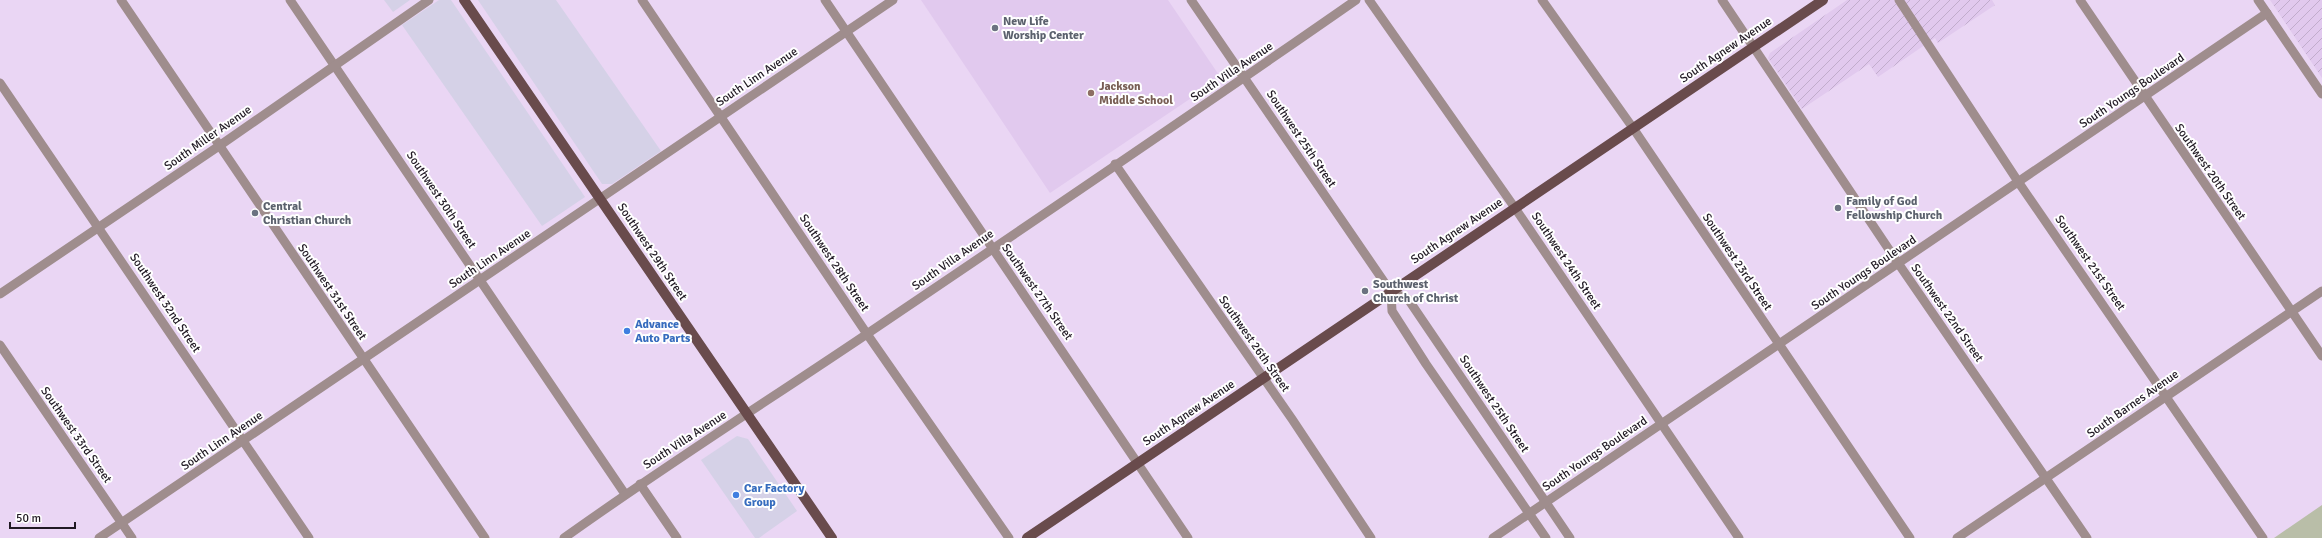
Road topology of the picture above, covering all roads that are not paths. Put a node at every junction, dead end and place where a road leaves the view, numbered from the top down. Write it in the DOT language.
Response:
graph roads {
  1 [pos="120,0"];
  2 [pos="290,0"];
  3 [pos="429,0"];
  4 [pos="464,0"];
  5 [pos="642,0"];
  6 [pos="825,0"];
  7 [pos="893,0"];
  8 [pos="1191,0"];
  9 [pos="1356,0"];
  10 [pos="1370,0"];
  11 [pos="1542,0"];
  12 [pos="1722,0"];
  13 [pos="1823,0"];
  14 [pos="1899,0"];
  15 [pos="2080,0"];
  16 [pos="2258,0"];
  17 [pos="2267,13"];
  18 [pos="847,32"];
  19 [pos="1754,46"];
  20 [pos="334,64"];
  21 [pos="1245,78"];
  22 [pos="0,83"];
  23 [pos="2322,94"];
  24 [pos="2144,97"];
  25 [pos="721,116"];
  26 [pos="1633,128"];
  27 [pos="219,146"];
  28 [pos="1115,164"];
  29 [pos="2019,183"];
  30 [pos="600,198"];
  31 [pos="1515,208"];
  32 [pos="98,228"];
  33 [pos="992,248"];
  34 [pos="1898,263"];
  35 [pos="481,280"];
  36 [pos="2322,291"];
  37 [pos="1391,292"];
  38 [pos="0,294"];
  39 [pos="2292,311"];
  40 [pos="867,334"];
  41 [pos="0,345"];
  42 [pos="1778,345"];
  43 [pos="2322,356"];
  44 [pos="364,360"];
  45 [pos="1263,378"];
  46 [pos="2167,395"];
  47 [pos="747,414"];
  48 [pos="1661,424"];
  49 [pos="244,440"];
  50 [pos="1139,462"];
  51 [pos="2047,478"];
  52 [pos="640,484"];
  53 [pos="625,494"];
  54 [pos="1546,502"];
  55 [pos="1529,514"];
  56 [pos="122,523"];
  57 [pos="99,538"];
  58 [pos="132,538"];
  59 [pos="309,538"];
  60 [pos="485,538"];
  61 [pos="564,538"];
  62 [pos="677,538"];
  63 [pos="832,538"];
  64 [pos="1009,538"];
  65 [pos="1027,538"];
  66 [pos="1188,538"];
  67 [pos="1371,538"];
  68 [pos="1493,538"];
  69 [pos="1546,538"];
  70 [pos="1570,538"];
  71 [pos="1739,538"];
  72 [pos="1910,538"];
  73 [pos="1957,538"];
  74 [pos="2087,538"];
  75 [pos="2263,538"];
  1 -- 27 [label="street, Southwest 31st Street"];
  2 -- 20 [label="street, Southwest 30th Street"];
  3 -- 20 [label="street, South Miller Avenue"];
  4 -- 30 [label="main road, Southwest 29th Street"];
  5 -- 25 [label="street, Southwest 28th Street"];
  6 -- 18 [label="street, Southwest 27th Street"];
  7 -- 18 [label="street, South Linn Avenue"];
  8 -- 21 [label="street, Southwest 25th Street"];
  9 -- 21 [label="street, South Villa Avenue"];
  10 -- 31 [label="street, Southwest 24th Street"];
  11 -- 26 [label="street, Southwest 23rd Street"];
  12 -- 19 [label="street, Southwest 22nd Street"];
  13 -- 19 [label="main road, South Agnew Avenue"];
  14 -- 29 [label="street, Southwest 21st Street"];
  15 -- 24 [label="street, Southwest 20th Street"];
  16 -- 17 [label="street"];
  17 -- 23 [label="street"];
  17 -- 24 [label="street, South Youngs Boulevard"];
  18 -- 25 [label="street, South Linn Avenue"];
  18 -- 33 [label="street, Southwest 27th Street"];
  19 -- 26 [label="main road, South Agnew Avenue"];
  19 -- 34 [label="street, Southwest 22nd Street"];
  20 -- 27 [label="street, South Miller Avenue"];
  20 -- 35 [label="street, Southwest 30th Street"];
  21 -- 28 [label="street, South Villa Avenue"];
  21 -- 37 [label="street, Southwest 25th Street"];
  22 -- 32 [label="street, Southwest 32nd Street"];
  24 -- 29 [label="street, South Youngs Boulevard"];
  24 -- 39 [label="street, Southwest 20th Street"];
  25 -- 30 [label="street, South Linn Avenue"];
  25 -- 40 [label="street, Southwest 28th Street"];
  26 -- 31 [label="main road, South Agnew Avenue"];
  26 -- 42 [label="street, Southwest 23rd Street"];
  27 -- 32 [label="street, South Miller Avenue"];
  27 -- 44 [label="street, Southwest 31st Street"];
  28 -- 33 [label="street, South Villa Avenue"];
  28 -- 45 [label="street, Southwest 26th Street"];
  29 -- 34 [label="street, South Youngs Boulevard"];
  29 -- 46 [label="street, Southwest 21st Street"];
  30 -- 35 [label="street, South Linn Avenue"];
  30 -- 47 [label="main road, Southwest 29th Street"];
  31 -- 37 [label="main road, South Agnew Avenue"];
  31 -- 48 [label="street, Southwest 24th Street"];
  32 -- 38 [label="street, South Miller Avenue"];
  32 -- 49 [label="street, Southwest 32nd Street"];
  33 -- 40 [label="street, South Villa Avenue"];
  33 -- 50 [label="street, Southwest 27th Street"];
  34 -- 42 [label="street, South Youngs Boulevard"];
  34 -- 51 [label="street, Southwest 22nd Street"];
  35 -- 44 [label="street, South Linn Avenue"];
  35 -- 53 [label="street, Southwest 30th Street"];
  36 -- 39 [label="street, South Barnes Avenue"];
  37 -- 45 [label="main road, South Agnew Avenue"];
  37 -- 54 [label="street, Southwest 25th Street"];
  37 -- 55 [label="street, Southwest 25th Street"];
  39 -- 43 [label="street, Southwest 20th Street"];
  39 -- 46 [label="street, South Barnes Avenue"];
  40 -- 47 [label="street, South Villa Avenue"];
  40 -- 64 [label="street, Southwest 28th Street"];
  41 -- 56 [label="street, Southwest 33rd Street"];
  42 -- 48 [label="street, South Youngs Boulevard"];
  42 -- 72 [label="street, Southwest 23rd Street"];
  44 -- 49 [label="street, South Linn Avenue"];
  44 -- 60 [label="street, Southwest 31st Street"];
  45 -- 50 [label="main road, South Agnew Avenue"];
  45 -- 67 [label="street, Southwest 26th Street"];
  46 -- 51 [label="street, South Barnes Avenue"];
  46 -- 75 [label="street, Southwest 21st Street"];
  47 -- 52 [label="street, South Villa Avenue"];
  47 -- 63 [label="main road, Southwest 29th Street"];
  48 -- 54 [label="street, South Youngs Boulevard"];
  48 -- 71 [label="street, Southwest 24th Street"];
  49 -- 56 [label="street, South Linn Avenue"];
  49 -- 59 [label="street, Southwest 32nd Street"];
  50 -- 65 [label="main road, South Agnew Avenue"];
  50 -- 66 [label="street, Southwest 27th Street"];
  51 -- 73 [label="street, South Barnes Avenue"];
  51 -- 74 [label="street, Southwest 22nd Street"];
  52 -- 53 [label="street, South Villa Avenue"];
  52 -- 62 [label="street"];
  53 -- 61 [label="street, South Villa Avenue"];
  54 -- 55 [label="street, South Youngs Boulevard"];
  54 -- 70 [label="street, Southwest 25th Street"];
  55 -- 68 [label="street, South Youngs Boulevard"];
  55 -- 69 [label="street, Southwest 25th Street"];
  56 -- 57 [label="street, South Linn Avenue"];
  56 -- 58 [label="street, Southwest 33rd Street"];
}
